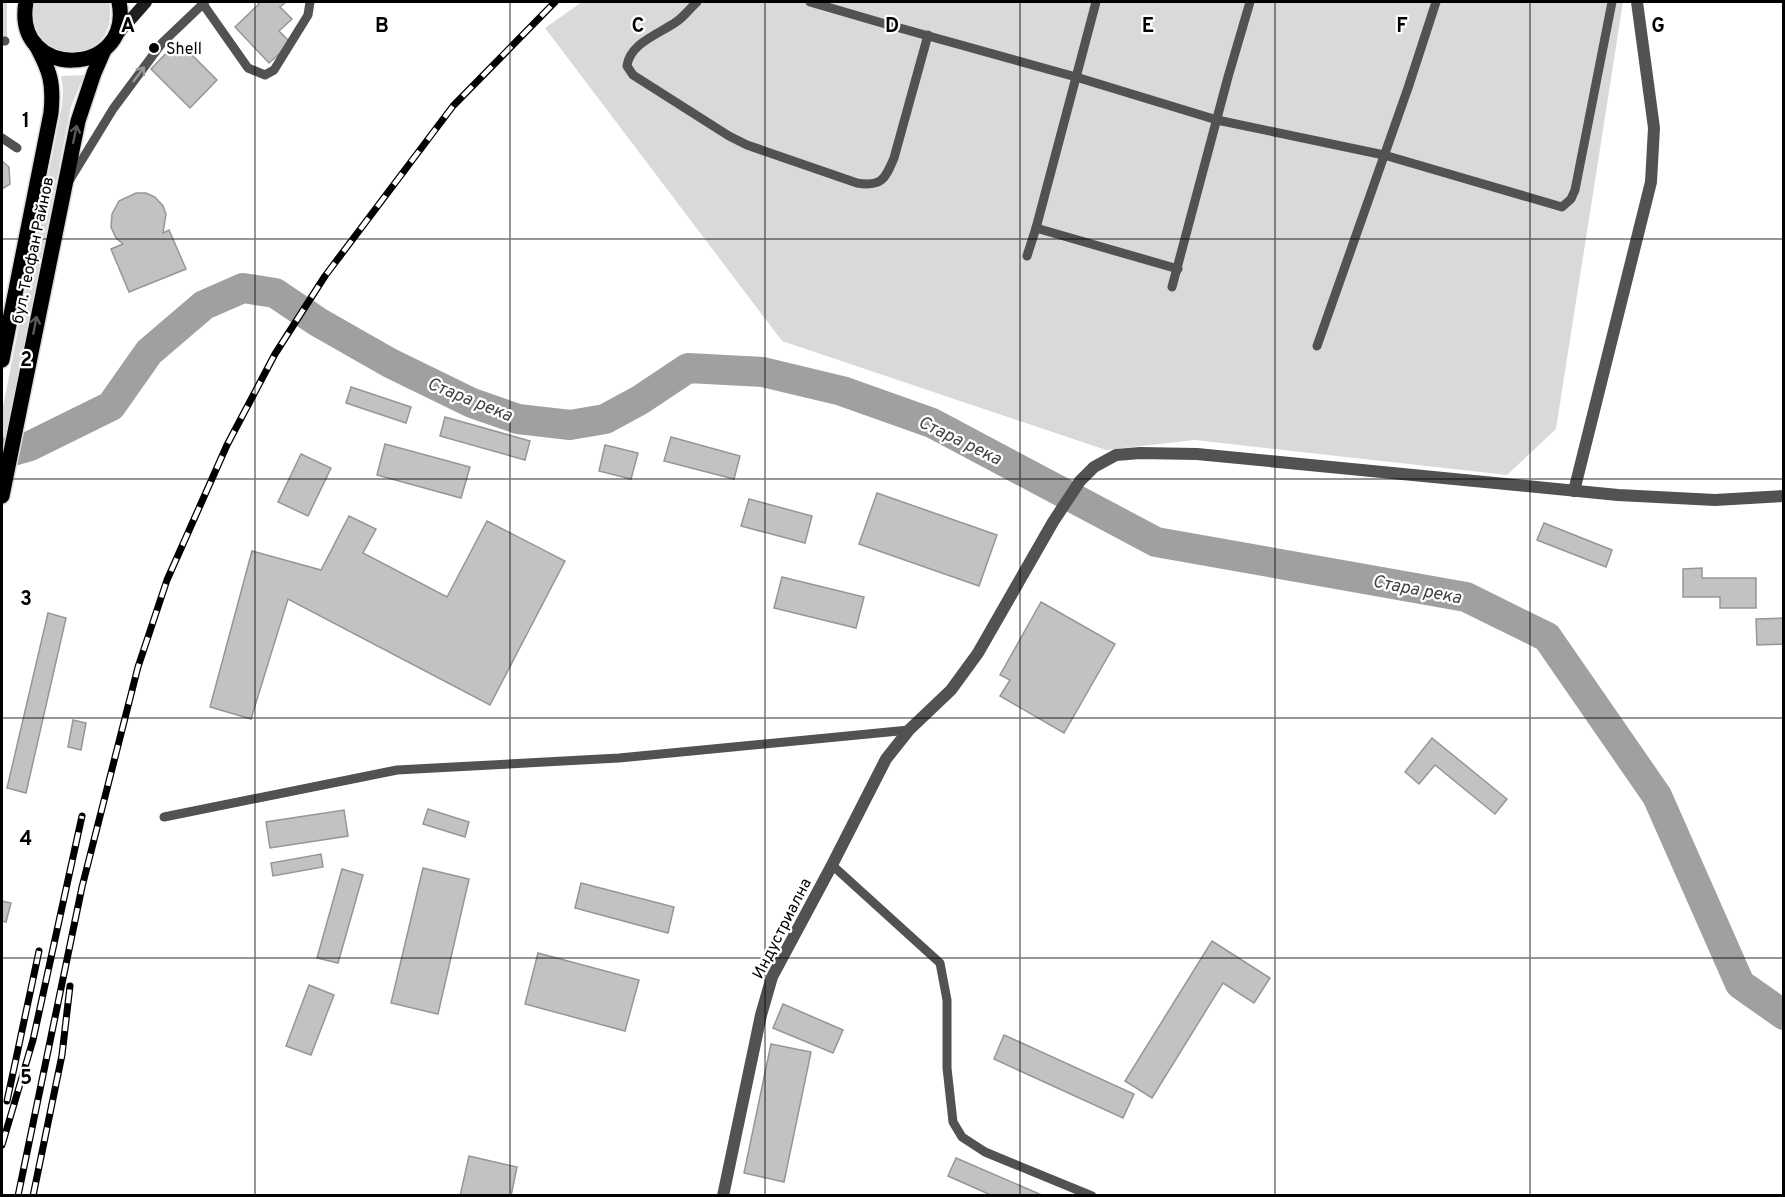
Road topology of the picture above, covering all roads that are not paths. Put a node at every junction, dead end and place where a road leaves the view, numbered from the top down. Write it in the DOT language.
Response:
graph roads {
  1 [pos="26,2"];
  2 [pos="119,2"];
  3 [pos="146,2"];
  4 [pos="310,2"];
  5 [pos="697,2"];
  6 [pos="810,2"];
  7 [pos="1096,2"];
  8 [pos="1250,2"];
  9 [pos="1436,2"];
  10 [pos="1612,2"];
  11 [pos="1637,2"];
  12 [pos="204,3"];
  13 [pos="928,35"];
  14 [pos="36,45"];
  15 [pos="108,45"];
  16 [pos="1076,77"];
  17 [pos="1216,120"];
  18 [pos="2,138"];
  19 [pos="17,148"];
  20 [pos="1384,155"];
  21 [pos="62,194"];
  22 [pos="1036,228"];
  23 [pos="1026,256"];
  24 [pos="1178,268"];
  25 [pos="1172,287"];
  26 [pos="1317,346"];
  27 [pos="2,360"];
  28 [pos="3,488"];
  29 [pos="1574,491"];
  30 [pos="1784,496"];
  31 [pos="909,730"];
  32 [pos="164,817"];
  33 [pos="832,865"];
  34 [pos="723,1196"];
  35 [pos="1092,1196"];
  1 -- 14 [label="main road, бул. Теофан Райнов"];
  2 -- 15 [label="main road, бул. Теофан Райнов"];
  3 -- 15 [label="main road"];
  4 -- 12 [label="lane"];
  5 -- 13 [label="lane"];
  6 -- 13 [label="lane"];
  7 -- 16 [label="lane"];
  8 -- 17 [label="lane"];
  9 -- 20 [label="lane"];
  10 -- 20 [label="lane"];
  11 -- 29 [label="street"];
  21 -- 12 [label="lane, one-way"];
  13 -- 16 [label="lane"];
  14 -- 15 [label="main road"];
  14 -- 27 [label="main road, бул. Теофан Райнов"];
  21 -- 15 [label="main road, бул. Теофан Райнов, one-way"];
  16 -- 17 [label="lane"];
  16 -- 22 [label="lane"];
  17 -- 20 [label="lane"];
  17 -- 24 [label="lane"];
  18 -- 19 [label="lane"];
  20 -- 26 [label="lane"];
  28 -- 21 [label="main road, бул. Теофан Райнов, one-way"];
  22 -- 23 [label="lane"];
  22 -- 24 [label="lane"];
  24 -- 25 [label="lane"];
  29 -- 30 [label="street, Индустриална"];
  29 -- 31 [label="street, Индустриална"];
  31 -- 32 [label="lane"];
  31 -- 33 [label="street, Индустриална"];
  33 -- 34 [label="street, Индустриална"];
  33 -- 35 [label="lane"];
}
